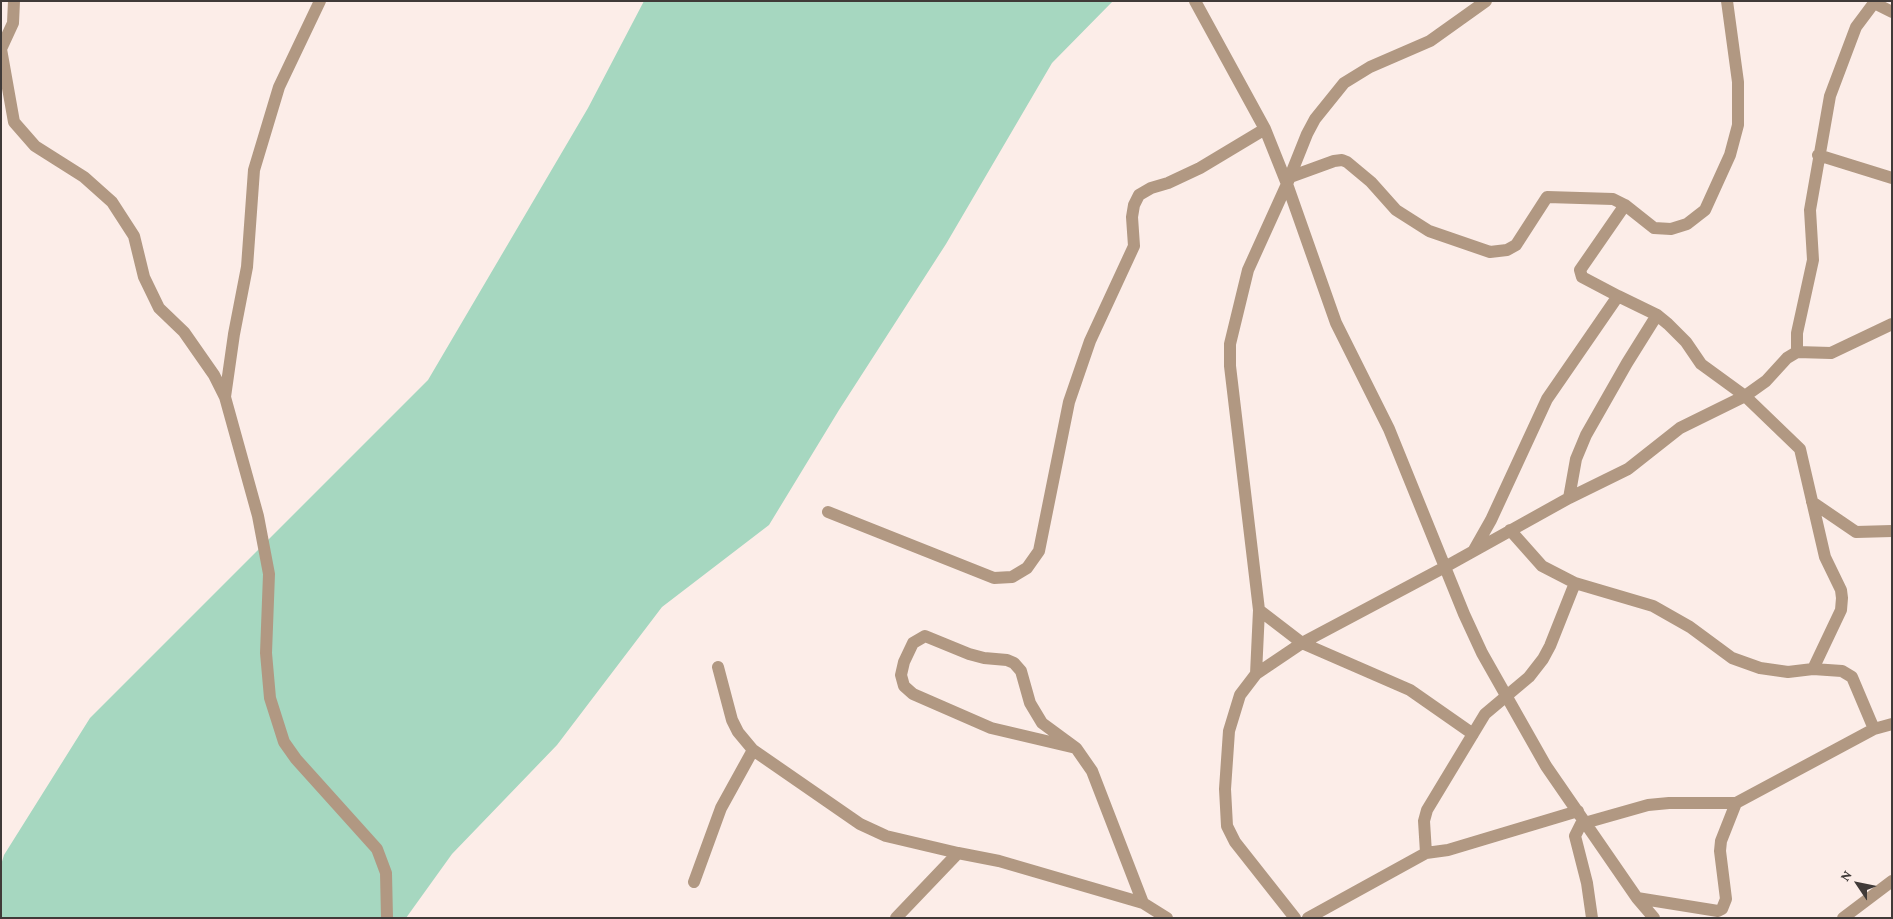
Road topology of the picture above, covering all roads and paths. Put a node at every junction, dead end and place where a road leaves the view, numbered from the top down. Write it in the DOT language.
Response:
graph roads {
  1 [pos="14,1"];
  2 [pos="320,1"];
  3 [pos="1195,1"];
  4 [pos="1486,1"];
  5 [pos="1727,1"];
  6 [pos="1873,2"];
  7 [pos="1892,12"];
  8 [pos="1265,129"];
  9 [pos="1818,155"];
  10 [pos="1892,178"];
  11 [pos="1289,180"];
  12 [pos="1625,205"];
  13 [pos="1618,296"];
  14 [pos="1657,316"];
  15 [pos="1892,324"];
  16 [pos="1798,352"];
  17 [pos="1745,396"];
  18 [pos="225,397"];
  19 [pos="1569,498"];
  20 [pos="1812,502"];
  21 [pos="828,512"];
  22 [pos="1510,530"];
  23 [pos="1892,531"];
  24 [pos="1474,550"];
  25 [pos="1445,567"];
  26 [pos="1575,583"];
  27 [pos="1259,610"];
  28 [pos="1302,643"];
  29 [pos="718,667"];
  30 [pos="1813,669"];
  31 [pos="1256,674"];
  32 [pos="1507,696"];
  33 [pos="1892,724"];
  34 [pos="1874,729"];
  35 [pos="1473,734"];
  36 [pos="1076,748"];
  37 [pos="753,750"];
  38 [pos="1736,803"];
  39 [pos="1582,816"];
  40 [pos="958,853"];
  41 [pos="1426,853"];
  42 [pos="1892,881"];
  43 [pos="694,882"];
  44 [pos="1637,898"];
  45 [pos="1143,903"];
  46 [pos="387,918"];
  47 [pos="896,918"];
  48 [pos="1167,918"];
  49 [pos="1295,918"];
  50 [pos="1308,918"];
  51 [pos="1592,918"];
  52 [pos="1654,918"];
  53 [pos="1843,918"];
  1 -- 18 [label="street"];
  2 -- 18 [label="street"];
  3 -- 8 [label="street"];
  4 -- 11 [label="street"];
  5 -- 12 [label="street"];
  6 -- 7 [label="street"];
  6 -- 9 [label="street"];
  8 -- 11 [label="street"];
  8 -- 21 [label="street"];
  9 -- 10 [label="street"];
  9 -- 16 [label="street"];
  11 -- 12 [label="street"];
  11 -- 25 [label="street"];
  11 -- 27 [label="street"];
  12 -- 13 [label="street"];
  13 -- 14 [label="street"];
  13 -- 24 [label="street"];
  14 -- 17 [label="street"];
  14 -- 19 [label="street"];
  15 -- 16 [label="street"];
  16 -- 17 [label="street"];
  17 -- 19 [label="street"];
  17 -- 20 [label="street"];
  18 -- 46 [label="street"];
  19 -- 22 [label="street"];
  20 -- 23 [label="street"];
  20 -- 30 [label="street"];
  22 -- 24 [label="street"];
  22 -- 26 [label="street"];
  24 -- 25 [label="street"];
  25 -- 28 [label="street"];
  25 -- 32 [label="street"];
  26 -- 30 [label="street"];
  26 -- 32 [label="street"];
  27 -- 28 [label="street"];
  27 -- 31 [label="street"];
  28 -- 31 [label="street"];
  28 -- 35 [label="street"];
  29 -- 37 [label="street"];
  30 -- 34 [label="street"];
  31 -- 49 [label="street"];
  32 -- 35 [label="street"];
  32 -- 39 [label="street"];
  33 -- 34 [label="street"];
  34 -- 38 [label="street"];
  35 -- 41 [label="street"];
  36 -- 36 [label="street"];
  36 -- 45 [label="street"];
  37 -- 40 [label="street"];
  37 -- 43 [label="street"];
  38 -- 39 [label="street"];
  38 -- 44 [label="street"];
  39 -- 41 [label="street"];
  39 -- 44 [label="street"];
  39 -- 51 [label="street"];
  40 -- 45 [label="street"];
  40 -- 47 [label="street"];
  41 -- 50 [label="street"];
  42 -- 53 [label="street"];
  44 -- 52 [label="street"];
  45 -- 48 [label="street"];
}
